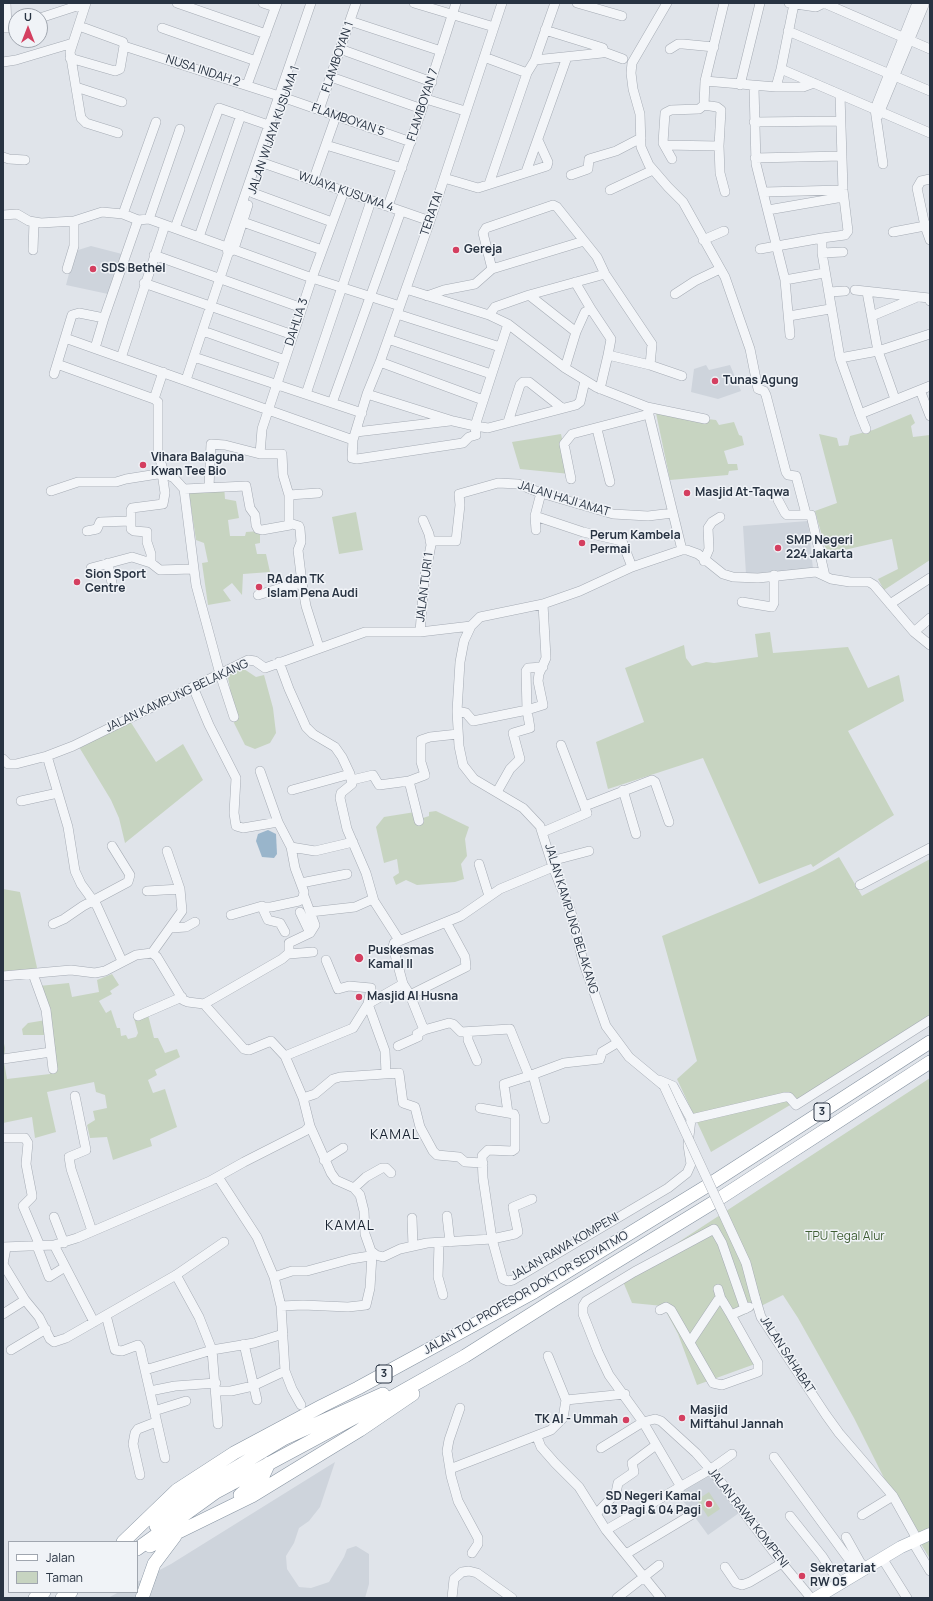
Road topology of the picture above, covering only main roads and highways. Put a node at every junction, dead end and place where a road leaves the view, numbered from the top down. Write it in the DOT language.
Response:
graph roads {
  1 [pos="930,1042"];
  2 [pos="930,1062"];
  3 [pos="465,1356"];
  4 [pos="442,1369"];
  5 [pos="269,1463"];
  6 [pos="200,1521"];
  7 [pos="178,1533"];
  8 [pos="930,1534"];
  9 [pos="124,1541"];
  10 [pos="138,1545"];
  11 [pos="138,1548"];
  12 [pos="138,1552"];
  13 [pos="823,1596"];
  14 [pos="142,1598"];
  1 -- 9 [label="highway, JALAN TOL PROFESOR DOKTOR SEDYATMO / 3"];
  2 -- 3 [label="highway, JALAN TOL PROFESOR DOKTOR SEDYATMO / 3"];
  3 -- 4 [label="highway, JALAN TOL PROFESOR DOKTOR SEDYATMO / 3"];
  3 -- 6 [label="highway"];
  4 -- 5 [label="highway, JALAN TOL PROFESOR DOKTOR SEDYATMO / 3"];
  4 -- 10 [label="highway"];
  5 -- 6 [label="highway"];
  5 -- 11 [label="highway, JALAN TOL PROFESOR DOKTOR SEDYATMO / 3"];
  6 -- 7 [label="highway"];
  7 -- 12 [label="highway"];
  7 -- 14 [label="highway"];
  8 -- 13 [label="main road"];
}
